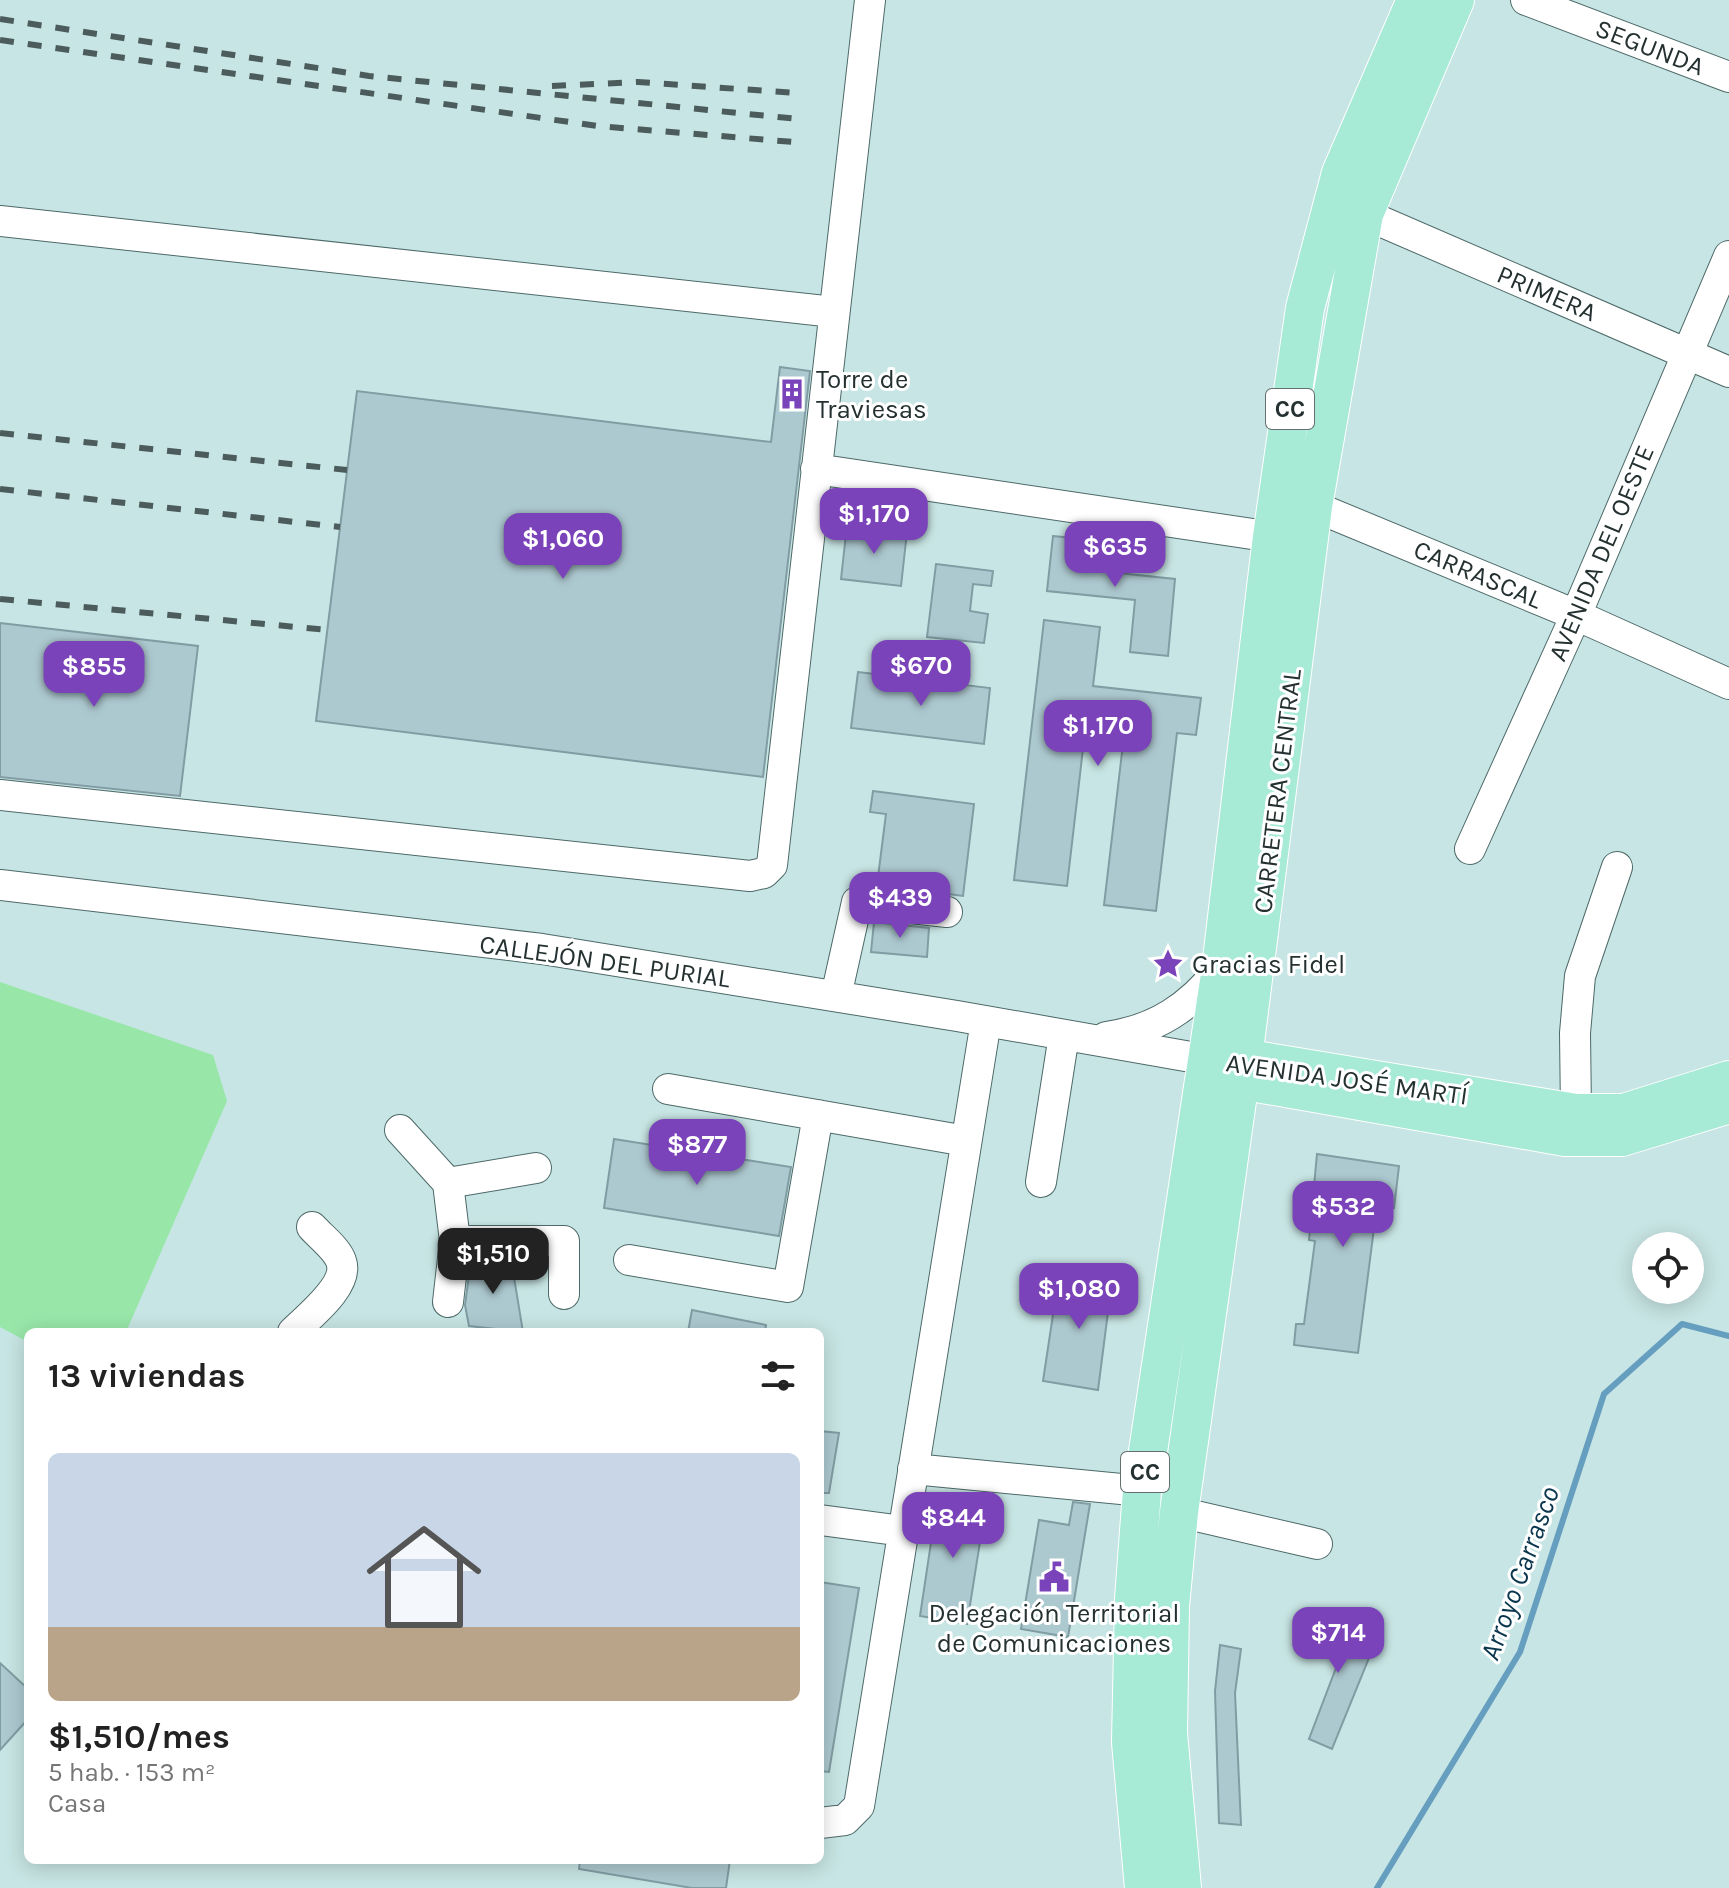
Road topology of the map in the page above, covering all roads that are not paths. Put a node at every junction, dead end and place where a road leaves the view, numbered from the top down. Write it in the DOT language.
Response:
graph roads {
  1 [pos="870,0"];
  2 [pos="1455,0"];
  3 [pos="1526,0"];
  4 [pos="1408,7"];
  5 [pos="1729,77"];
  6 [pos="1364,214"];
  7 [pos="0,221"];
  8 [pos="1729,256"];
  9 [pos="834,312"];
  10 [pos="1687,354"];
  11 [pos="1729,372"];
  12 [pos="816,469"];
  13 [pos="1313,506"];
  14 [pos="1272,537"];
  15 [pos="1576,615"];
  16 [pos="1729,684"];
  17 [pos="0,795"];
  18 [pos="1470,849"];
  19 [pos="1617,867"];
  20 [pos="0,885"];
  21 [pos="947,912"];
  22 [pos="1221,968"];
  23 [pos="836,996"];
  24 [pos="986,1021"];
  25 [pos="1078,1037"];
  26 [pos="1230,1066"];
  27 [pos="1729,1080"];
  28 [pos="668,1089"];
  29 [pos="1729,1104"];
  30 [pos="1576,1113"];
  31 [pos="818,1115"];
  32 [pos="400,1130"];
  33 [pos="966,1141"];
  34 [pos="536,1168"];
  35 [pos="1041,1182"];
  36 [pos="448,1183"];
  37 [pos="312,1227"];
  38 [pos="455,1241"];
  39 [pos="629,1260"];
  40 [pos="564,1294"];
  41 [pos="448,1302"];
  42 [pos="297,1328"];
  43 [pos="913,1469"];
  44 [pos="1142,1491"];
  45 [pos="1179,1512"];
  46 [pos="824,1521"];
  47 [pos="903,1531"];
  48 [pos="1317,1544"];
  49 [pos="824,1823"];
  50 [pos="1144,1888"];
  51 [pos="1182,1888"];
  1 -- 9 [label="street"];
  2 -- 6 [label="main road, CARRETERA CENTRAL / CC"];
  3 -- 5 [label="street, SEGUNDA"];
  4 -- 14 [label="main road, CARRETERA CENTRAL / CC"];
  6 -- 10 [label="street, PRIMERA"];
  6 -- 13 [label="main road, CARRETERA CENTRAL / CC"];
  7 -- 9 [label="street"];
  8 -- 10 [label="street, AVENIDA DEL OESTE"];
  9 -- 12 [label="street"];
  10 -- 11 [label="street, PRIMERA"];
  10 -- 15 [label="street, AVENIDA DEL OESTE"];
  12 -- 14 [label="street"];
  12 -- 17 [label="street"];
  13 -- 15 [label="street, CARRASCAL"];
  13 -- 26 [label="main road, CARRETERA CENTRAL / CC"];
  14 -- 22 [label="main road, CARRETERA CENTRAL / CC"];
  15 -- 16 [label="street, CARRASCAL"];
  15 -- 18 [label="street, AVENIDA DEL OESTE"];
  19 -- 30 [label="street"];
  20 -- 23 [label="street, CALLEJÓN DEL PURIAL"];
  21 -- 23 [label="street"];
  22 -- 25 [label="street"];
  22 -- 26 [label="main road, CARRETERA CENTRAL / CC"];
  23 -- 24 [label="street, CALLEJÓN DEL PURIAL"];
  24 -- 25 [label="street, CALLEJÓN DEL PURIAL"];
  24 -- 33 [label="street"];
  25 -- 26 [label="street, CALLEJÓN DEL PURIAL"];
  25 -- 35 [label="street"];
  26 -- 29 [label="main road, AVENIDA JOSÉ MARTÍ"];
  26 -- 30 [label="main road, AVENIDA JOSÉ MARTÍ"];
  26 -- 44 [label="main road, CARRETERA CENTRAL / CC"];
  26 -- 45 [label="main road, CARRETERA CENTRAL / CC"];
  27 -- 30 [label="main road, AVENIDA JOSÉ MARTÍ"];
  28 -- 31 [label="street"];
  31 -- 33 [label="street"];
  31 -- 39 [label="street"];
  32 -- 36 [label="street"];
  33 -- 43 [label="street"];
  34 -- 36 [label="street"];
  36 -- 38 [label="street"];
  37 -- 42 [label="street"];
  38 -- 40 [label="street"];
  38 -- 41 [label="street"];
  43 -- 44 [label="street"];
  43 -- 47 [label="street"];
  44 -- 45 [label="main road"];
  44 -- 50 [label="main road, CARRETERA CENTRAL / CC"];
  45 -- 48 [label="street"];
  45 -- 51 [label="main road, CARRETERA CENTRAL / CC"];
  46 -- 47 [label="street"];
  47 -- 49 [label="street"];
}
